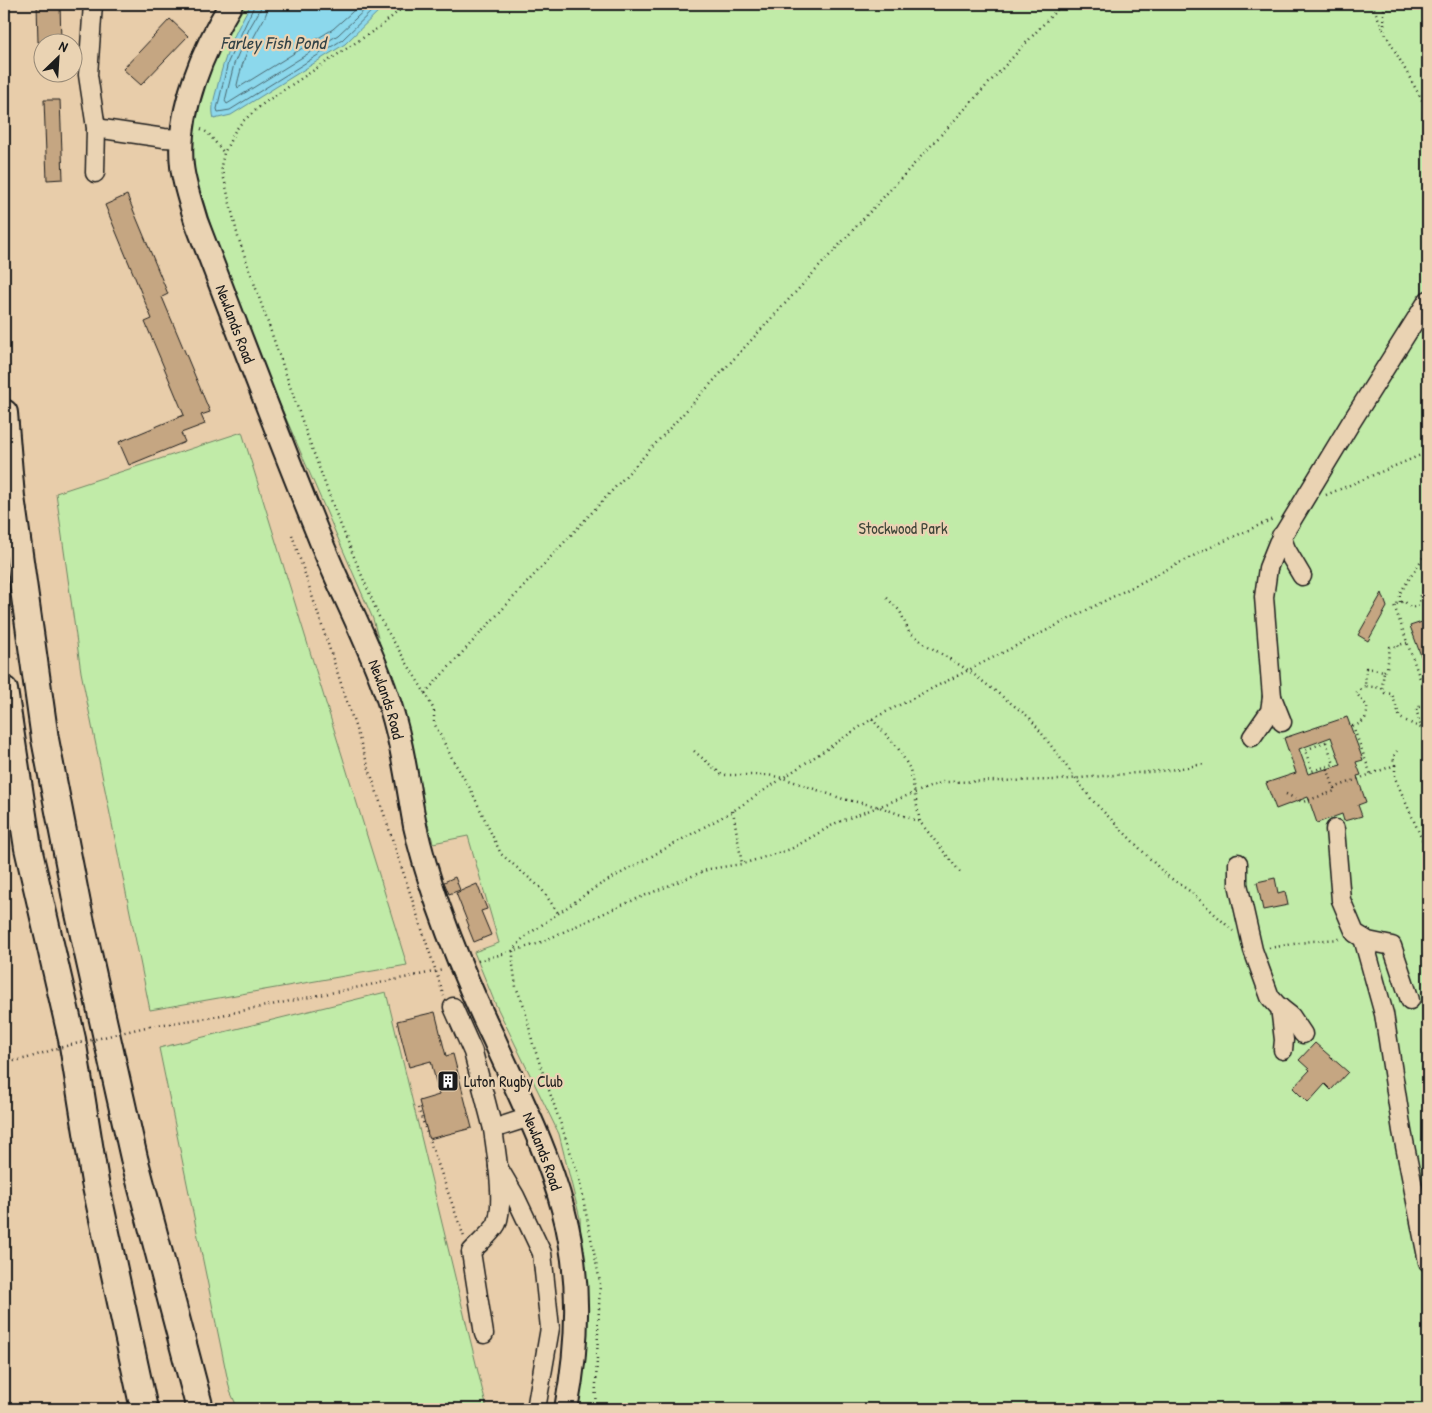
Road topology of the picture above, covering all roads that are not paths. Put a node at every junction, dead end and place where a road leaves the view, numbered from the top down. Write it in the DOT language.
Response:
graph roads {
  1 [pos="93,4"];
  2 [pos="231,4"];
  3 [pos="96,128"];
  4 [pos="183,129"];
  5 [pos="95,172"];
  6 [pos="1428,300"];
  7 [pos="4,413"];
  8 [pos="1281,536"];
  9 [pos="1302,576"];
  10 [pos="4,690"];
  11 [pos="1272,697"];
  12 [pos="1282,722"];
  13 [pos="1252,737"];
  14 [pos="1335,829"];
  15 [pos="1238,863"];
  16 [pos="1363,938"];
  17 [pos="1410,1000"];
  18 [pos="453,1007"];
  19 [pos="1280,1007"];
  20 [pos="1303,1034"];
  21 [pos="1283,1050"];
  22 [pos="80,1088"];
  23 [pos="530,1117"];
  24 [pos="493,1129"];
  25 [pos="498,1167"];
  26 [pos="1428,1262"];
  27 [pos="484,1334"];
  28 [pos="144,1409"];
  29 [pos="157,1409"];
  30 [pos="200,1409"];
  31 [pos="536,1409"];
  32 [pos="566,1409"];
  1 -- 3 [label="street"];
  2 -- 4 [label="main road, Newlands Road"];
  3 -- 4 [label="street"];
  3 -- 5 [label="street"];
  4 -- 23 [label="main road, Newlands Road"];
  6 -- 8 [label="street"];
  7 -- 30 [label="highway"];
  8 -- 9 [label="street"];
  8 -- 11 [label="street"];
  10 -- 22 [label="highway"];
  11 -- 12 [label="street"];
  11 -- 13 [label="street"];
  14 -- 16 [label="street"];
  15 -- 19 [label="street"];
  16 -- 17 [label="street"];
  16 -- 26 [label="street"];
  18 -- 24 [label="street"];
  19 -- 20 [label="street"];
  19 -- 21 [label="street"];
  22 -- 28 [label="highway"];
  22 -- 29 [label="highway"];
  23 -- 24 [label="street"];
  23 -- 32 [label="main road, Newlands Road"];
  24 -- 25 [label="street"];
  25 -- 27 [label="street"];
  25 -- 31 [label="street"];
}
